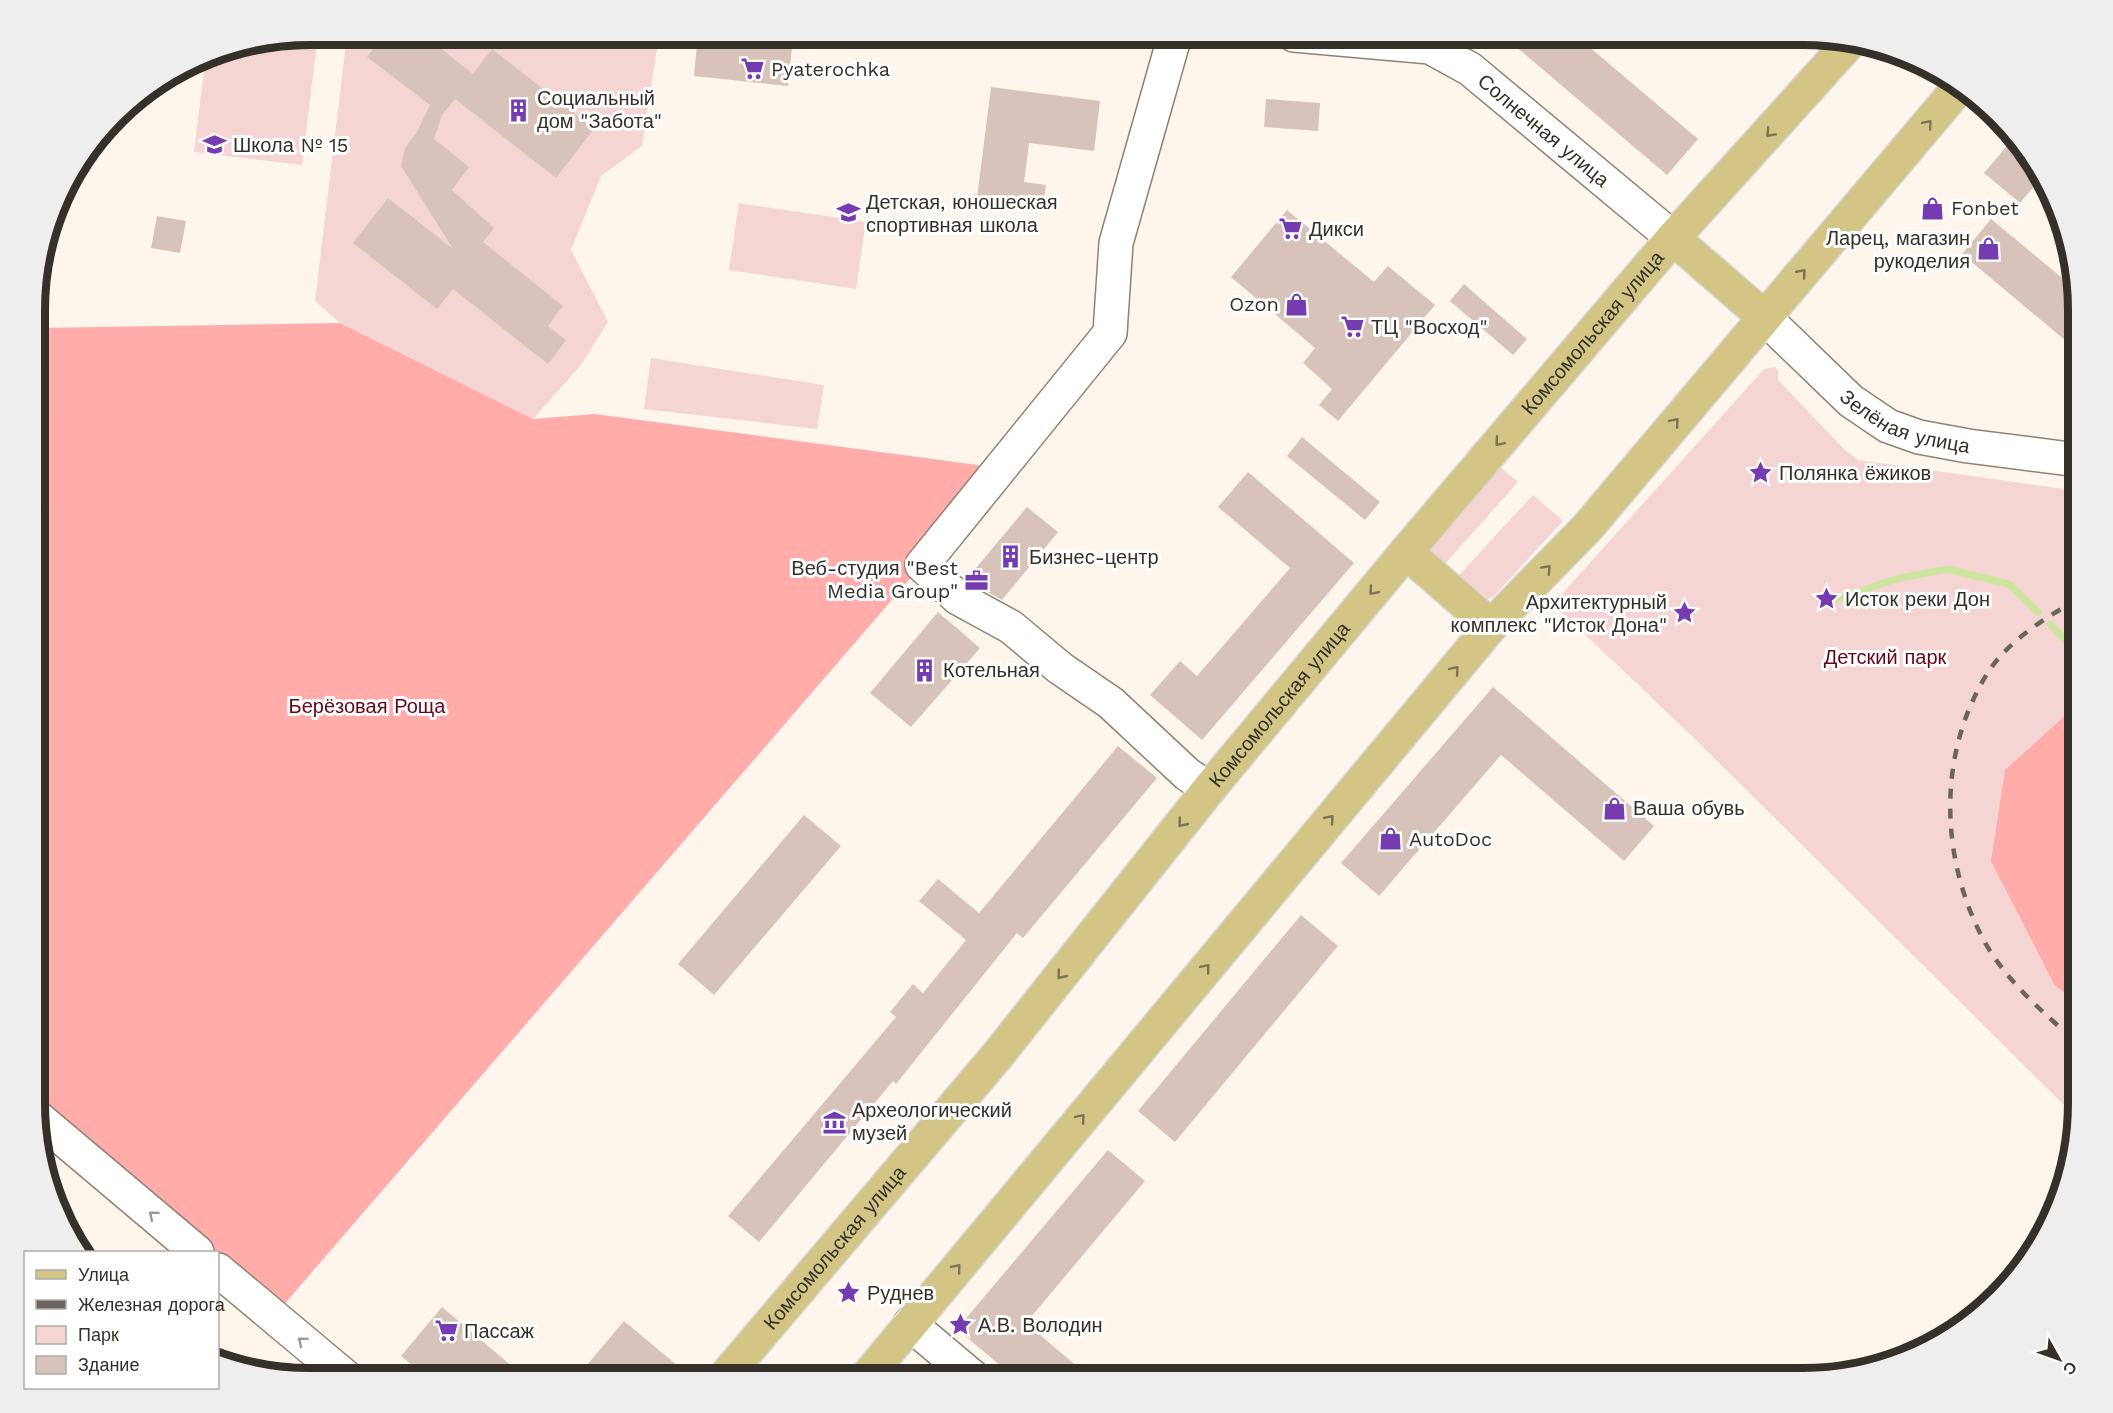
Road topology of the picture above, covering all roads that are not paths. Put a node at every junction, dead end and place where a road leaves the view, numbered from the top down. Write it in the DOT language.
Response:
graph roads {
  1 [pos="1172,45"];
  2 [pos="1401,45"];
  3 [pos="1844,48"];
  4 [pos="1954,93"];
  5 [pos="1673,238"];
  6 [pos="1764,317"];
  7 [pos="2068,459"];
  8 [pos="1406,552"];
  9 [pos="1491,626"];
  10 [pos="1209,789"];
  11 [pos="46,1125"];
  12 [pos="196,1251"];
  13 [pos="219,1270"];
  14 [pos="910,1324"];
  15 [pos="334,1368"];
  16 [pos="732,1368"];
  17 [pos="874,1368"];
  18 [pos="962,1368"];
  1 -- 10 [label="street"];
  2 -- 5 [label="street, Солнечная улица"];
  3 -- 5 [label="main road, Комсомольская улица, one-way"];
  6 -- 4 [label="main road, one-way"];
  5 -- 6 [label="main road"];
  5 -- 8 [label="main road, Комсомольская улица, one-way"];
  6 -- 7 [label="street, Зелёная улица"];
  9 -- 6 [label="main road, one-way"];
  8 -- 9 [label="main road"];
  8 -- 10 [label="main road, Комсомольская улица, one-way"];
  14 -- 9 [label="main road, one-way"];
  10 -- 16 [label="main road, Комсомольская улица, one-way"];
  12 -- 11 [label="street, one-way"];
  15 -- 13 [label="street, one-way"];
  14 -- 17 [label="main road"];
  14 -- 18 [label="street"];
}
